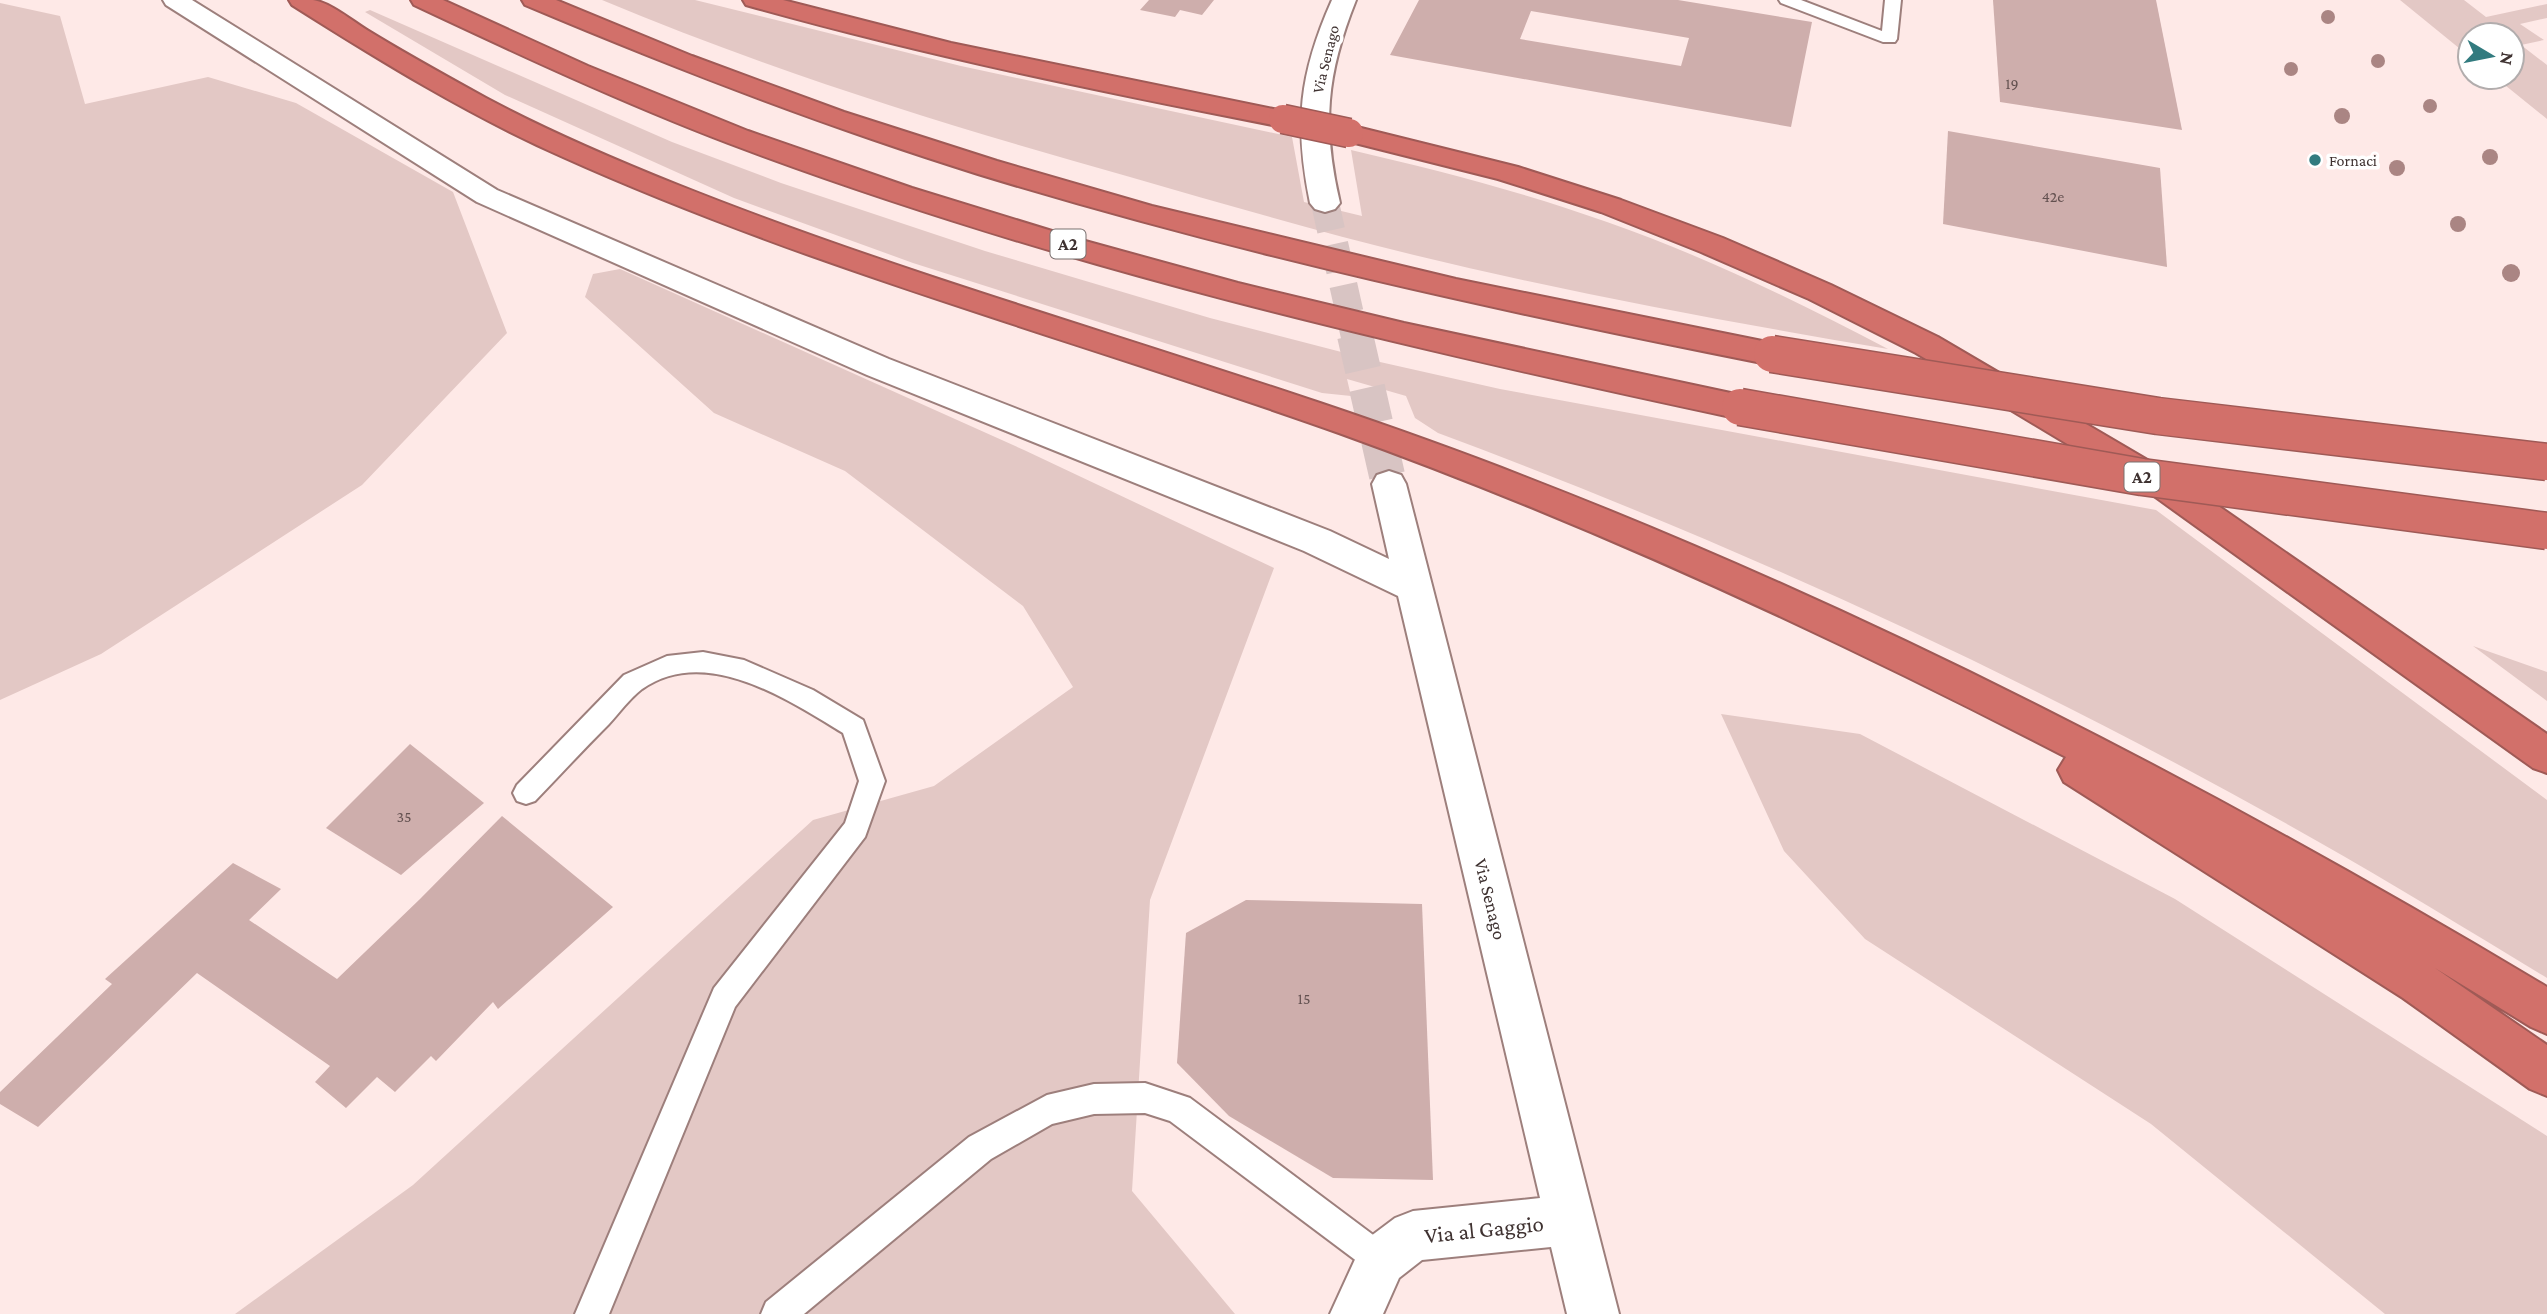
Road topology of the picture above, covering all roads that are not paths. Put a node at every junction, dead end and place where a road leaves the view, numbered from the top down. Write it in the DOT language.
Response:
graph roads {
  1 [pos="175,0"];
  2 [pos="301,0"];
  3 [pos="423,0"];
  4 [pos="534,0"];
  5 [pos="755,0"];
  6 [pos="1344,0"];
  7 [pos="1787,0"];
  8 [pos="1893,0"];
  9 [pos="1325,203"];
  10 [pos="2547,462"];
  11 [pos="1390,484"];
  12 [pos="2547,531"];
  13 [pos="1414,587"];
  14 [pos="1860,634"];
  15 [pos="2547,756"];
  16 [pos="526,793"];
  17 [pos="2547,1012"];
  18 [pos="2547,1073"];
  19 [pos="1571,1220"];
  20 [pos="1381,1260"];
  21 [pos="592,1314"];
  22 [pos="778,1314"];
  23 [pos="1356,1314"];
  24 [pos="1594,1314"];
  1 -- 13 [label="street"];
  2 -- 14 [label="highway"];
  3 -- 12 [label="highway, A2, bridge"];
  4 -- 10 [label="highway, bridge"];
  5 -- 15 [label="highway, bridge"];
  6 -- 9 [label="street, Via Senago"];
  7 -- 8 [label="lane"];
  11 -- 13 [label="street, Via Senago"];
  13 -- 19 [label="street, Via Senago"];
  14 -- 17 [label="highway"];
  14 -- 18 [label="highway"];
  16 -- 21 [label="lane"];
  19 -- 20 [label="street, Via al Gaggio"];
  19 -- 24 [label="street, Via Senago"];
  20 -- 22 [label="lane"];
  20 -- 23 [label="street, Via al Gaggio"];
}
